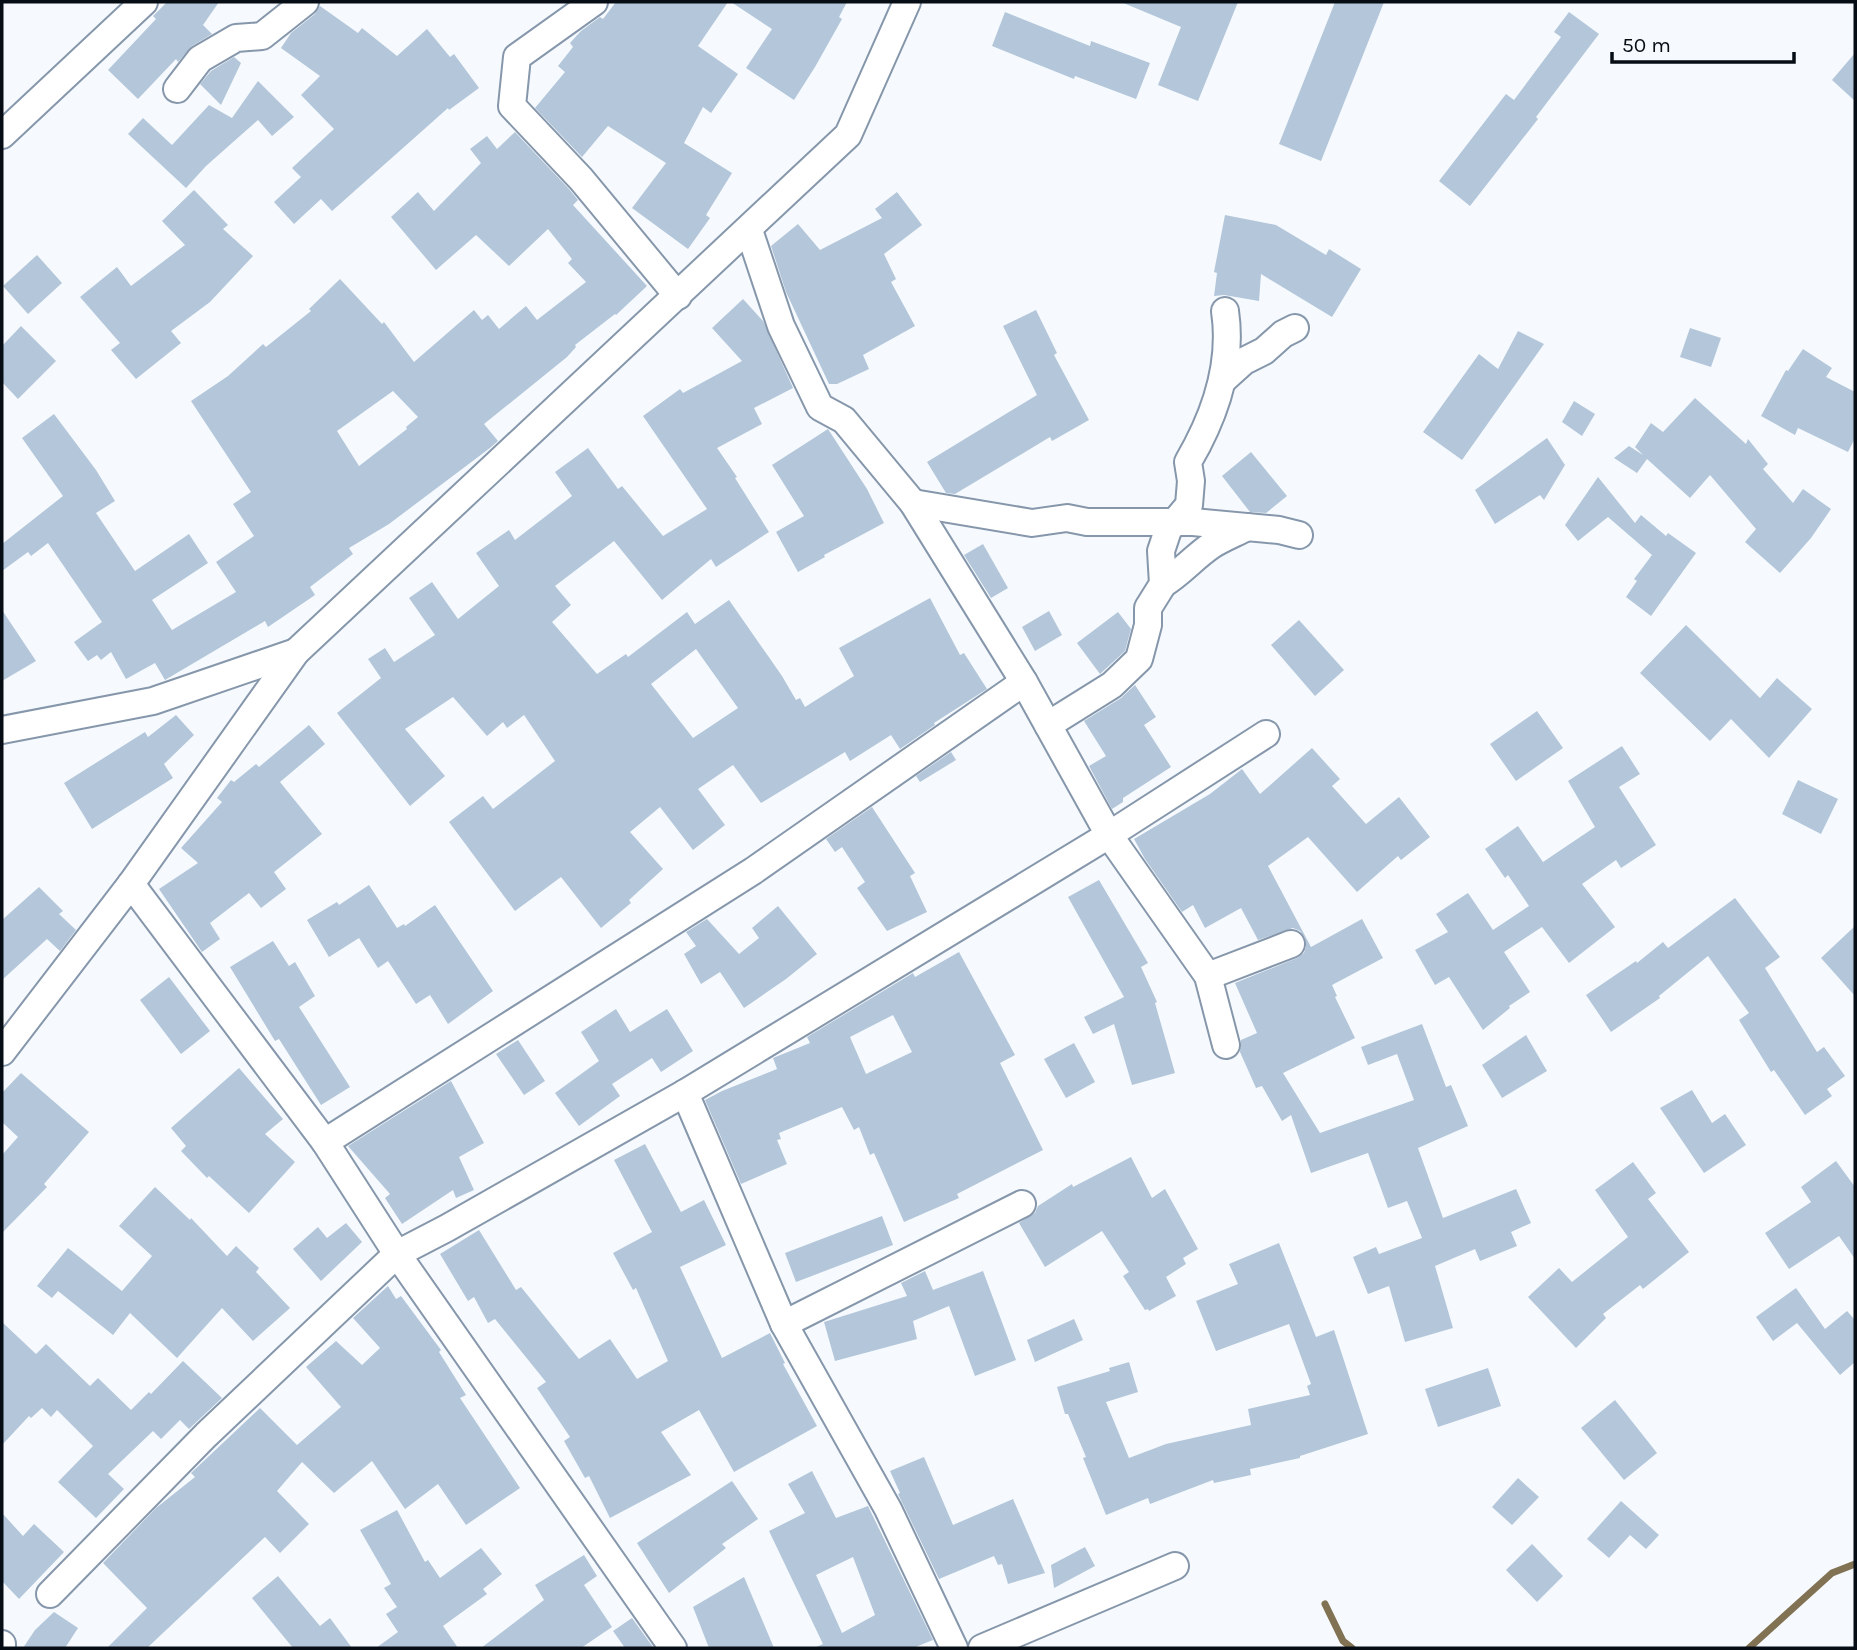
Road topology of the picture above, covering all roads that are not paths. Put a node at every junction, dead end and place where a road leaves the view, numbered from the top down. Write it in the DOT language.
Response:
graph roads {
  1 [pos="144,2"];
  2 [pos="305,2"];
  3 [pos="906,2"];
  4 [pos="577,7"];
  5 [pos="177,89"];
  6 [pos="2,135"];
  7 [pos="749,230"];
  8 [pos="678,296"];
  9 [pos="1225,311"];
  10 [pos="1296,328"];
  11 [pos="1224,379"];
  12 [pos="913,503"];
  13 [pos="1177,521"];
  14 [pos="1247,527"];
  15 [pos="1299,535"];
  16 [pos="1163,584"];
  17 [pos="296,652"];
  18 [pos="1024,682"];
  19 [pos="1048,725"];
  20 [pos="2,730"];
  21 [pos="1266,734"];
  22 [pos="1109,835"];
  23 [pos="131,884"];
  24 [pos="1291,944"];
  25 [pos="1208,976"];
  26 [pos="1226,1045"];
  27 [pos="2,1052"];
  28 [pos="685,1093"];
  29 [pos="325,1142"];
  30 [pos="1022,1204"];
  31 [pos="397,1254"];
  32 [pos="784,1324"];
  33 [pos="1175,1566"];
  34 [pos="50,1594"];
  35 [pos="673,1648"];
  36 [pos="954,1648"];
  37 [pos="982,1648"];
  1 -- 6 [label="street"];
  2 -- 5 [label="street"];
  3 -- 7 [label="street"];
  4 -- 8 [label="street"];
  7 -- 8 [label="street"];
  7 -- 12 [label="street"];
  8 -- 17 [label="street"];
  9 -- 11 [label="street"];
  10 -- 11 [label="street"];
  11 -- 13 [label="street"];
  12 -- 13 [label="street"];
  12 -- 18 [label="street"];
  13 -- 14 [label="street"];
  13 -- 16 [label="street"];
  14 -- 15 [label="street"];
  14 -- 16 [label="street"];
  16 -- 19 [label="street"];
  17 -- 20 [label="street"];
  17 -- 23 [label="street"];
  18 -- 19 [label="street"];
  18 -- 29 [label="street"];
  19 -- 22 [label="street"];
  21 -- 22 [label="street"];
  22 -- 25 [label="street"];
  22 -- 28 [label="street"];
  23 -- 27 [label="street"];
  23 -- 29 [label="street"];
  24 -- 25 [label="street"];
  25 -- 26 [label="street"];
  28 -- 31 [label="street"];
  28 -- 32 [label="street"];
  29 -- 31 [label="street"];
  30 -- 32 [label="street"];
  31 -- 34 [label="street"];
  31 -- 35 [label="street"];
  32 -- 36 [label="street"];
  33 -- 37 [label="street"];
}
